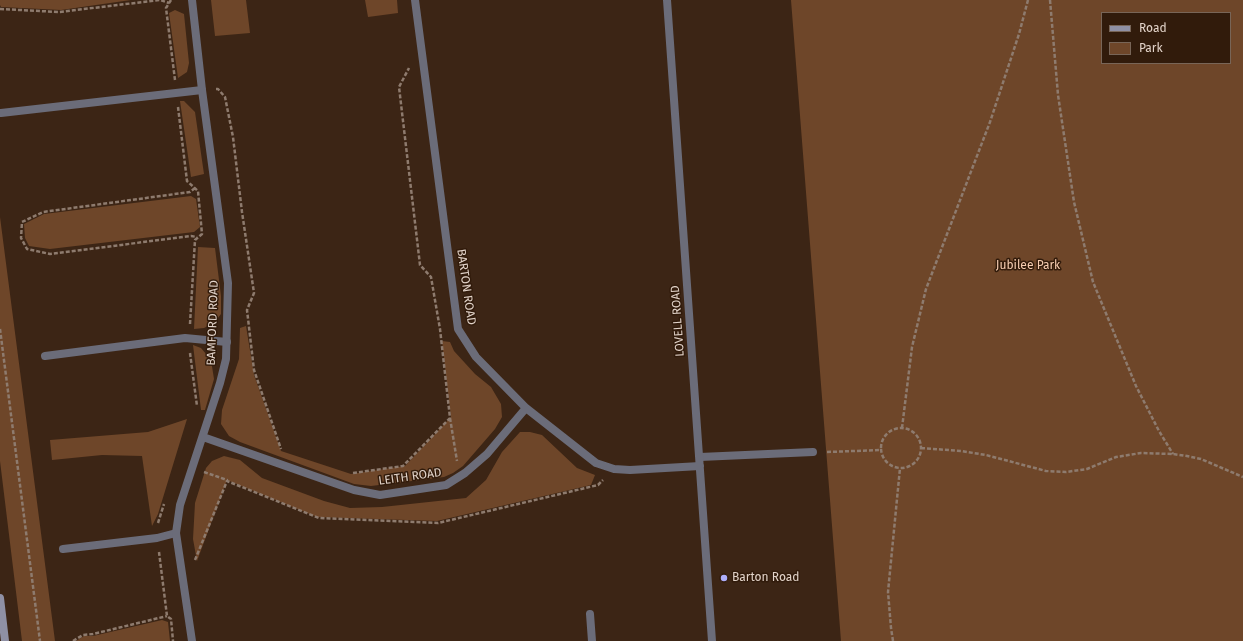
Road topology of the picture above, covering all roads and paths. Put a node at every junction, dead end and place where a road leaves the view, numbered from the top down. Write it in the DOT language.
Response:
graph roads {
  1 [pos="192,0"];
  2 [pos="415,0"];
  3 [pos="668,0"];
  4 [pos="1028,0"];
  5 [pos="1050,0"];
  6 [pos="170,2"];
  7 [pos="0,9"];
  8 [pos="422,58"];
  9 [pos="202,90"];
  10 [pos="176,92"];
  11 [pos="1,113"];
  12 [pos="195,188"];
  13 [pos="198,238"];
  14 [pos="0,329"];
  15 [pos="190,339"];
  16 [pos="227,342"];
  17 [pos="45,356"];
  18 [pos="197,406"];
  19 [pos="526,408"];
  20 [pos="450,418"];
  21 [pos="902,428"];
  22 [pos="203,438"];
  23 [pos="921,448"];
  24 [pos="282,450"];
  25 [pos="881,450"];
  26 [pos="813,452"];
  27 [pos="1173,454"];
  28 [pos="700,457"];
  29 [pos="700,466"];
  30 [pos="900,468"];
  31 [pos="351,474"];
  32 [pos="459,477"];
  33 [pos="1243,477"];
  34 [pos="227,481"];
  35 [pos="165,500"];
  36 [pos="176,533"];
  37 [pos="158,538"];
  38 [pos="63,549"];
  39 [pos="183,573"];
  40 [pos="0,598"];
  41 [pos="590,614"];
  42 [pos="167,616"];
  43 [pos="5,641"];
  44 [pos="40,641"];
  45 [pos="73,641"];
  46 [pos="174,641"];
  47 [pos="192,641"];
  48 [pos="592,641"];
  49 [pos="712,641"];
  50 [pos="893,641"];
  1 -- 9 [label="street, BAMFORD ROAD"];
  2 -- 8 [label="street, BARTON ROAD"];
  3 -- 28 [label="street, LOVELL ROAD"];
  4 -- 21 [label="path"];
  5 -- 27 [label="path"];
  6 -- 7 [label="path"];
  6 -- 10 [label="path"];
  8 -- 19 [label="street, BARTON ROAD"];
  8 -- 20 [label="path"];
  9 -- 10 [label="street"];
  9 -- 16 [label="street, BAMFORD ROAD"];
  9 -- 24 [label="path"];
  10 -- 11 [label="street"];
  10 -- 12 [label="path"];
  12 -- 13 [label="path"];
  12 -- 13 [label="path"];
  13 -- 15 [label="path"];
  14 -- 44 [label="path"];
  15 -- 16 [label="street"];
  15 -- 17 [label="street"];
  15 -- 18 [label="path"];
  16 -- 22 [label="street, BAMFORD ROAD"];
  19 -- 29 [label="street, BARTON ROAD"];
  19 -- 32 [label="street, LEITH ROAD"];
  20 -- 31 [label="path"];
  20 -- 32 [label="path"];
  21 -- 23 [label="path"];
  21 -- 25 [label="path"];
  22 -- 32 [label="street, LEITH ROAD"];
  22 -- 36 [label="street, BAMFORD ROAD"];
  23 -- 27 [label="path"];
  23 -- 30 [label="path"];
  25 -- 26 [label="path"];
  25 -- 30 [label="path"];
  26 -- 28 [label="street"];
  27 -- 33 [label="path"];
  28 -- 29 [label="street, LOVELL ROAD"];
  29 -- 49 [label="street, LOVELL ROAD"];
  30 -- 50 [label="path"];
  34 -- 39 [label="path"];
  35 -- 37 [label="path"];
  36 -- 37 [label="street"];
  36 -- 39 [label="street, BAMFORD ROAD"];
  37 -- 38 [label="street"];
  37 -- 42 [label="path"];
  39 -- 47 [label="street, BAMFORD ROAD"];
  40 -- 43 [label="street"];
  41 -- 48 [label="street"];
  42 -- 45 [label="path"];
  42 -- 46 [label="path"];
}
